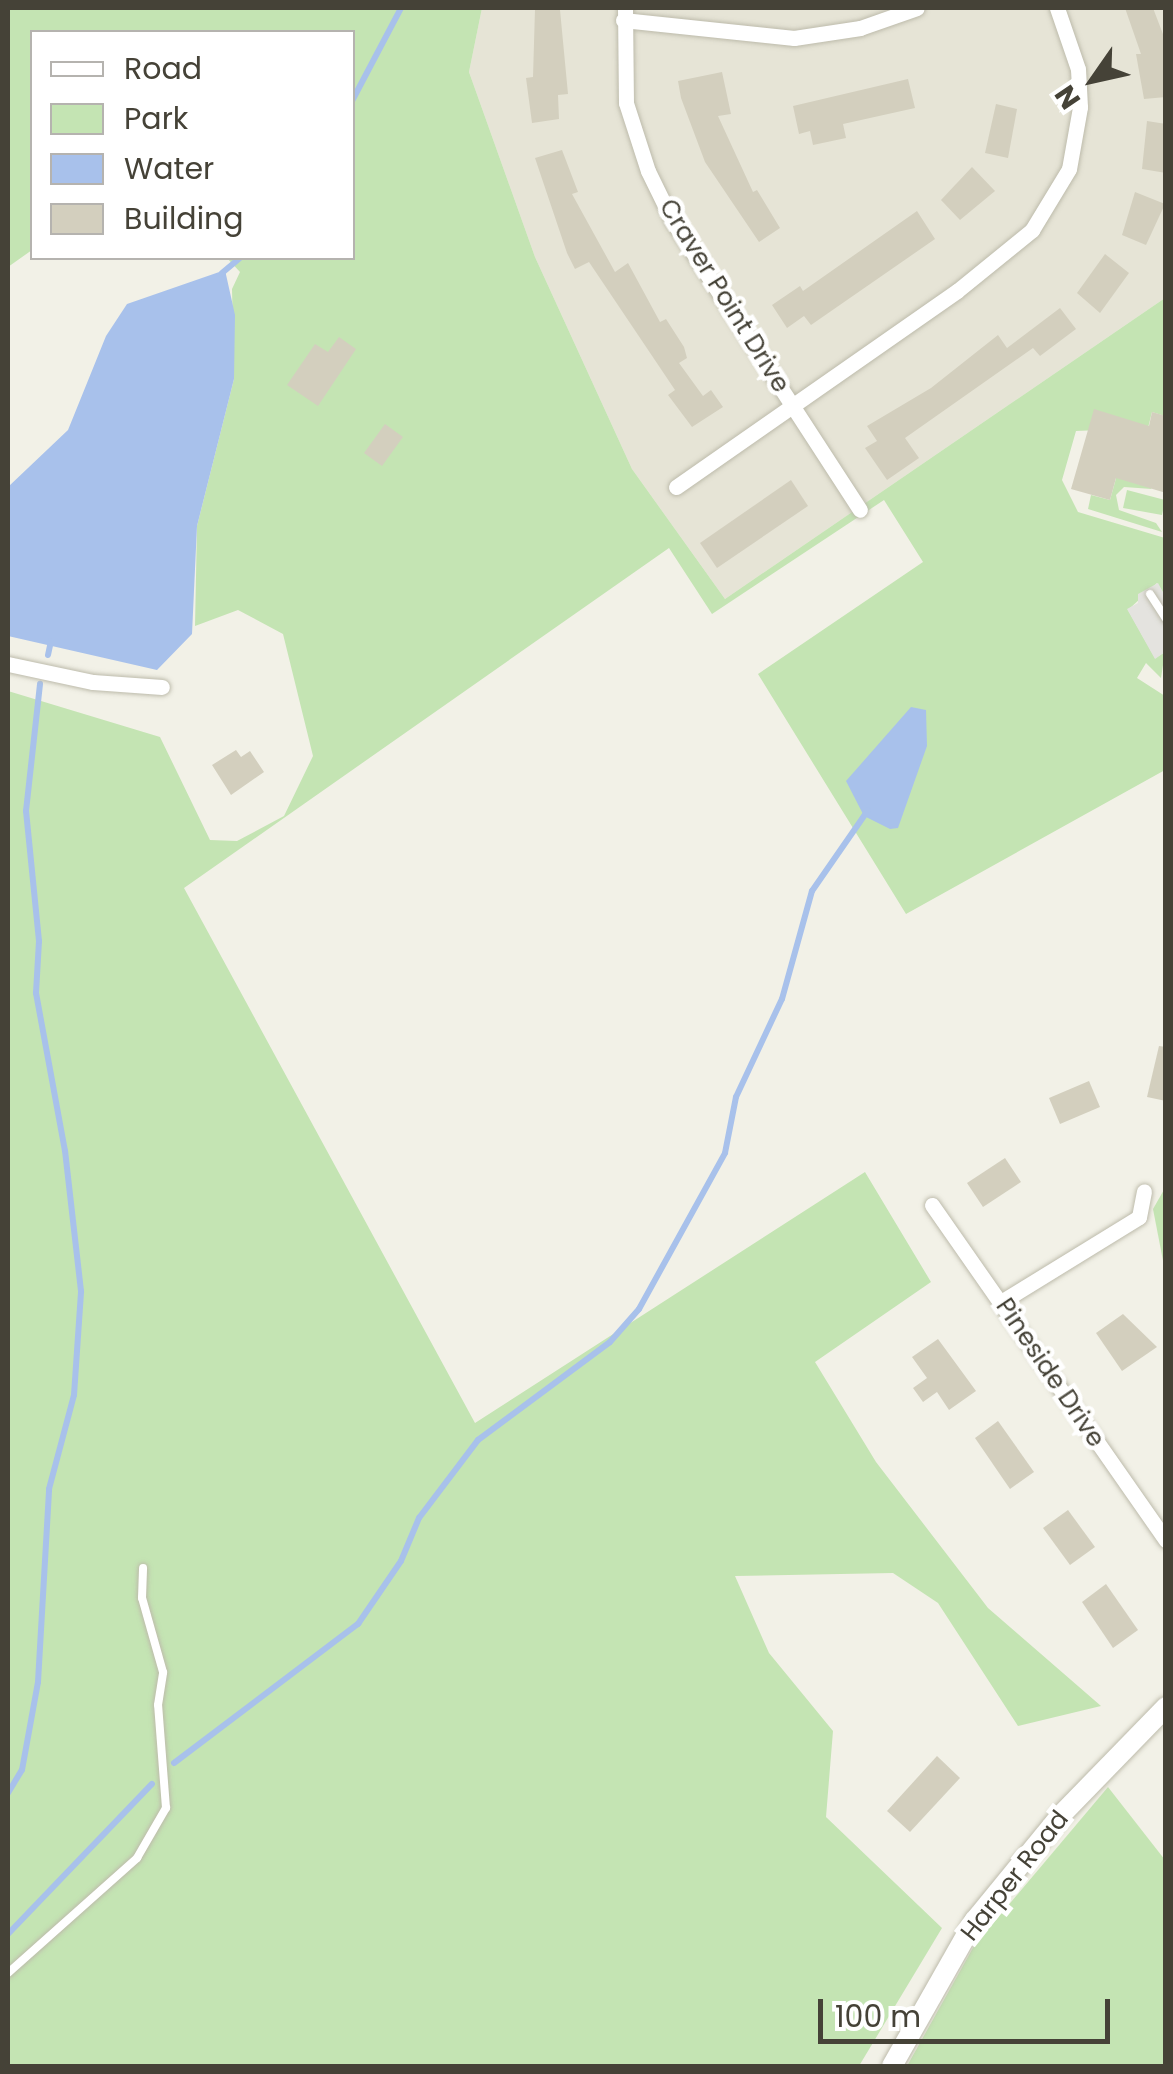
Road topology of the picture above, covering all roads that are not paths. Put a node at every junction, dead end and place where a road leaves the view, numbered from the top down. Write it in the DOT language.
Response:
graph roads {
  1 [pos="916,8"];
  2 [pos="1056,8"];
  3 [pos="624,14"];
  4 [pos="792,406"];
  5 [pos="676,487"];
  6 [pos="860,510"];
  7 [pos="1150,594"];
  8 [pos="1166,619"];
  9 [pos="8,664"];
  10 [pos="162,687"];
  11 [pos="1144,1190"];
  12 [pos="932,1205"];
  13 [pos="1001,1302"];
  14 [pos="1166,1541"];
  15 [pos="143,1568"];
  16 [pos="1166,1707"];
  17 [pos="8,1972"];
  18 [pos="892,2066"];
  1 -- 3 [label="street"];
  2 -- 4 [label="street"];
  3 -- 4 [label="street, Craver Point Drive"];
  4 -- 5 [label="street"];
  4 -- 6 [label="street, Craver Point Drive"];
  7 -- 8 [label="lane"];
  9 -- 10 [label="street"];
  11 -- 13 [label="street"];
  12 -- 13 [label="street, Pineside Drive"];
  13 -- 14 [label="street, Pineside Drive"];
  15 -- 17 [label="lane"];
  16 -- 18 [label="street, Harper Road"];
}
